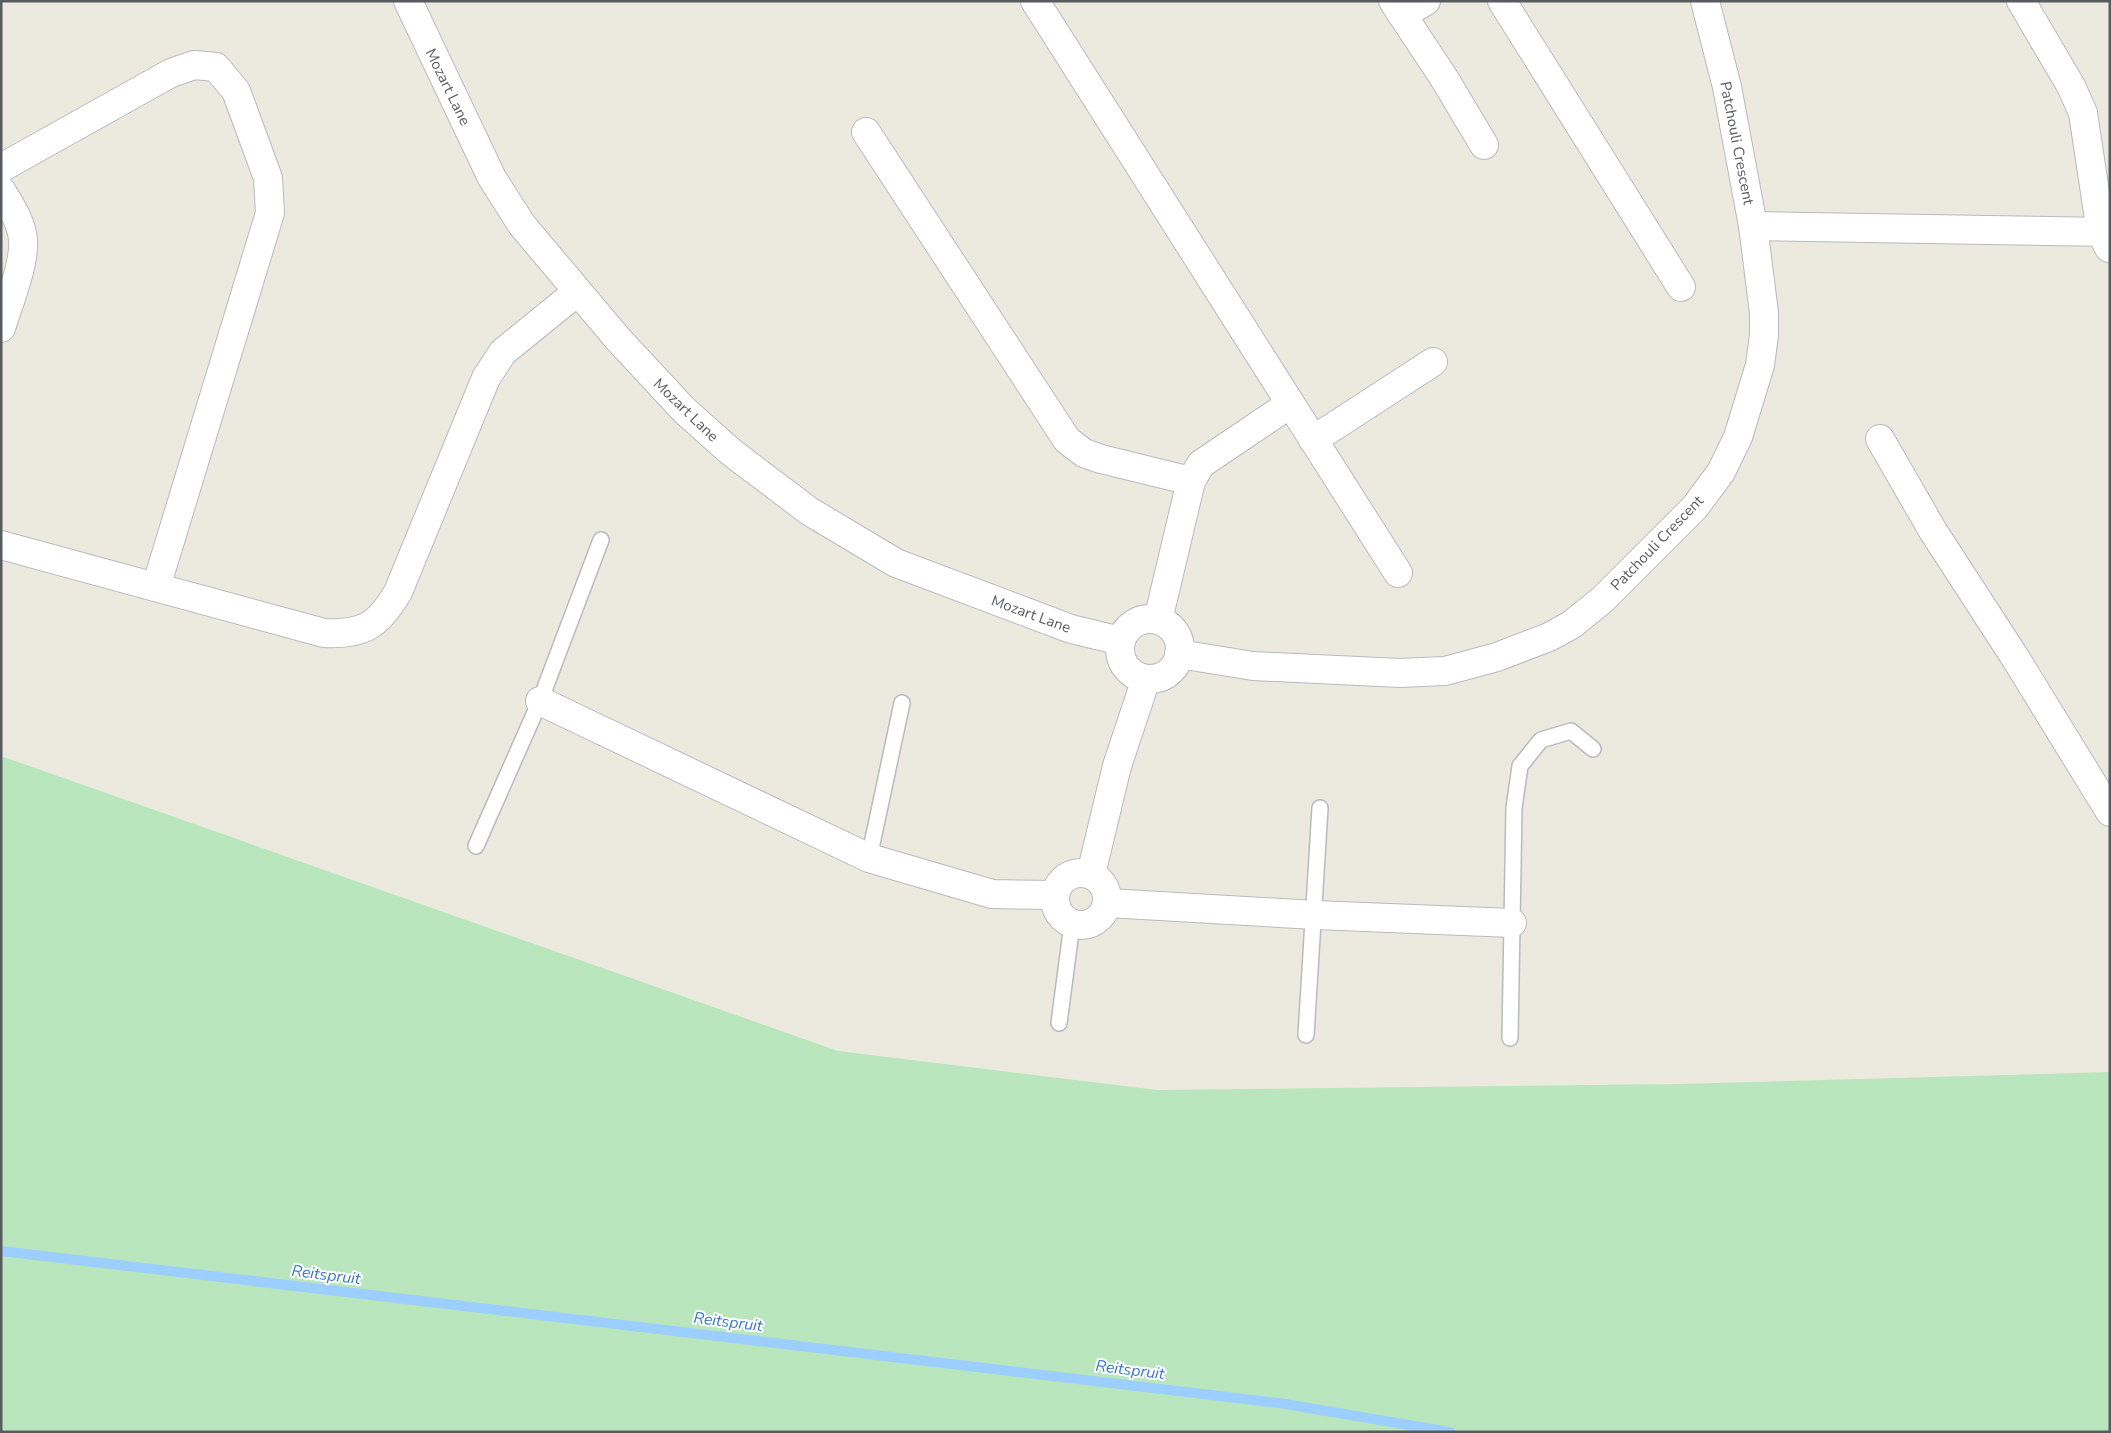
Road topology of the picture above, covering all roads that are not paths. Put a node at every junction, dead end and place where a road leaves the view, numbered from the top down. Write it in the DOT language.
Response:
graph roads {
  1 [pos="408,1"];
  2 [pos="1035,1"];
  3 [pos="1426,1"];
  4 [pos="1502,1"];
  5 [pos="1705,1"];
  6 [pos="2021,1"];
  7 [pos="1398,8"];
  8 [pos="866,132"];
  9 [pos="1484,145"];
  10 [pos="1,168"];
  11 [pos="1,190"];
  12 [pos="1753,226"];
  13 [pos="2107,238"];
  14 [pos="1681,287"];
  15 [pos="577,292"];
  16 [pos="1,328"];
  17 [pos="1433,362"];
  18 [pos="1290,404"];
  19 [pos="1880,439"];
  20 [pos="1313,440"];
  21 [pos="1190,481"];
  22 [pos="601,540"];
  23 [pos="1,545"];
  24 [pos="1398,573"];
  25 [pos="156,587"];
  26 [pos="1158,620"];
  27 [pos="1121,641"];
  28 [pos="1179,654"];
  29 [pos="1146,679"];
  30 [pos="540,701"];
  31 [pos="902,703"];
  32 [pos="1593,749"];
  33 [pos="1320,808"];
  34 [pos="2110,812"];
  35 [pos="476,846"];
  36 [pos="869,858"];
  37 [pos="1091,874"];
  38 [pos="1055,895"];
  39 [pos="1108,903"];
  40 [pos="1315,915"];
  41 [pos="1512,923"];
  42 [pos="1072,924"];
  43 [pos="1059,1023"];
  44 [pos="1306,1035"];
  45 [pos="1510,1038"];
  1 -- 15 [label="street, Mozart Lane"];
  2 -- 18 [label="street"];
  3 -- 7 [label="street"];
  4 -- 14 [label="street"];
  5 -- 12 [label="street, Patchouli Crescent"];
  6 -- 13 [label="street"];
  7 -- 9 [label="street"];
  8 -- 21 [label="street"];
  10 -- 25 [label="street"];
  11 -- 16 [label="street"];
  12 -- 13 [label="street"];
  12 -- 28 [label="street, Patchouli Crescent"];
  15 -- 25 [label="street"];
  15 -- 27 [label="street, Mozart Lane"];
  17 -- 20 [label="street"];
  18 -- 20 [label="street"];
  18 -- 21 [label="street"];
  19 -- 34 [label="street"];
  20 -- 24 [label="street"];
  21 -- 26 [label="street"];
  22 -- 30 [label="lane"];
  23 -- 25 [label="street"];
  26 -- 27 [label="street"];
  26 -- 28 [label="street"];
  27 -- 29 [label="street"];
  28 -- 29 [label="street"];
  29 -- 37 [label="street"];
  30 -- 35 [label="lane"];
  30 -- 36 [label="street"];
  31 -- 36 [label="lane"];
  32 -- 41 [label="lane"];
  33 -- 40 [label="lane"];
  36 -- 38 [label="street"];
  37 -- 38 [label="street"];
  37 -- 39 [label="street"];
  38 -- 42 [label="street"];
  39 -- 40 [label="street"];
  39 -- 42 [label="street"];
  40 -- 41 [label="street"];
  40 -- 44 [label="lane"];
  41 -- 45 [label="lane"];
  42 -- 43 [label="lane"];
}
